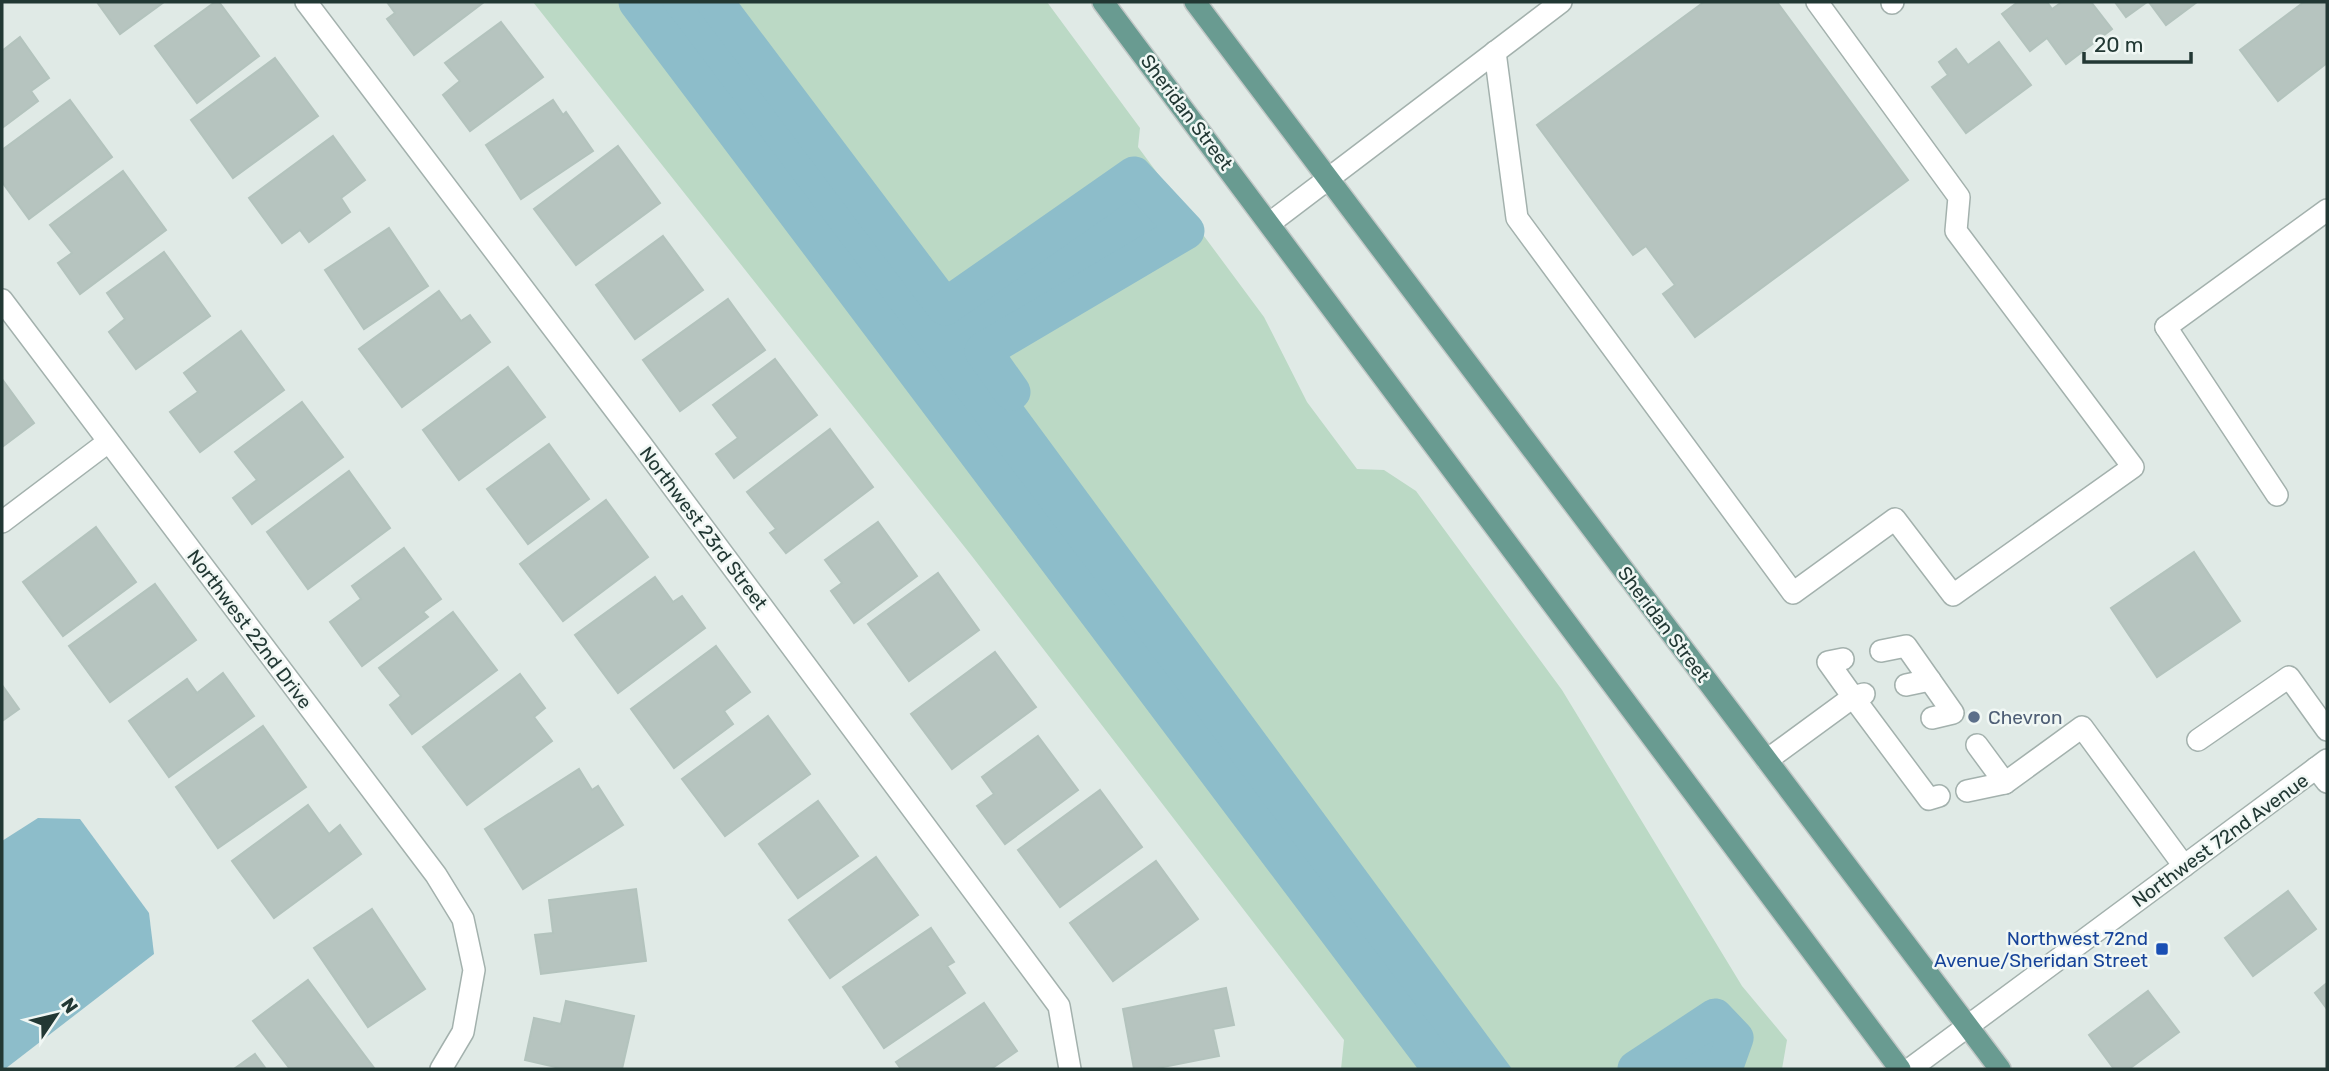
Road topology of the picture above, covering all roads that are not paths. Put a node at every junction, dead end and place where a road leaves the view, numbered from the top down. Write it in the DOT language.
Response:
graph roads {
  1 [pos="306,2"];
  2 [pos="1103,2"];
  3 [pos="1195,2"];
  4 [pos="1561,2"];
  5 [pos="1817,2"];
  6 [pos="1495,52"];
  7 [pos="1328,179"];
  8 [pos="2327,210"];
  9 [pos="1270,223"];
  10 [pos="2,300"];
  11 [pos="108,442"];
  12 [pos="2277,495"];
  13 [pos="2,522"];
  14 [pos="1881,651"];
  15 [pos="1843,659"];
  16 [pos="1930,680"];
  17 [pos="1906,685"];
  18 [pos="1858,696"];
  19 [pos="1931,718"];
  20 [pos="2327,730"];
  21 [pos="2198,740"];
  22 [pos="1975,750"];
  23 [pos="1767,760"];
  24 [pos="2324,770"];
  25 [pos="2005,783"];
  26 [pos="1967,791"];
  27 [pos="1939,796"];
  28 [pos="2184,866"];
  29 [pos="1968,1026"];
  30 [pos="441,1069"];
  31 [pos="1070,1069"];
  32 [pos="1900,1069"];
  33 [pos="1910,1069"];
  34 [pos="2000,1069"];
  1 -- 31 [label="street, Northwest 23rd Street"];
  2 -- 9 [label="main road, Sheridan Street"];
  3 -- 7 [label="main road, Sheridan Street"];
  4 -- 6 [label="street"];
  5 -- 6 [label="street"];
  6 -- 7 [label="street"];
  7 -- 9 [label="street"];
  7 -- 23 [label="main road, Sheridan Street"];
  8 -- 12 [label="street"];
  9 -- 32 [label="main road, Sheridan Street"];
  10 -- 11 [label="street, Northwest 22nd Drive"];
  11 -- 13 [label="street"];
  11 -- 30 [label="street, Northwest 22nd Drive"];
  14 -- 16 [label="street"];
  15 -- 18 [label="street"];
  16 -- 17 [label="street"];
  16 -- 19 [label="street"];
  18 -- 23 [label="street"];
  18 -- 27 [label="street"];
  20 -- 21 [label="street"];
  22 -- 25 [label="street"];
  23 -- 29 [label="main road, Sheridan Street"];
  24 -- 28 [label="street, Northwest 72nd Avenue"];
  25 -- 26 [label="street"];
  25 -- 28 [label="street"];
  28 -- 29 [label="street, Northwest 72nd Avenue"];
  29 -- 33 [label="street, Northwest 72nd Avenue"];
  29 -- 34 [label="main road, Sheridan Street"];
}
